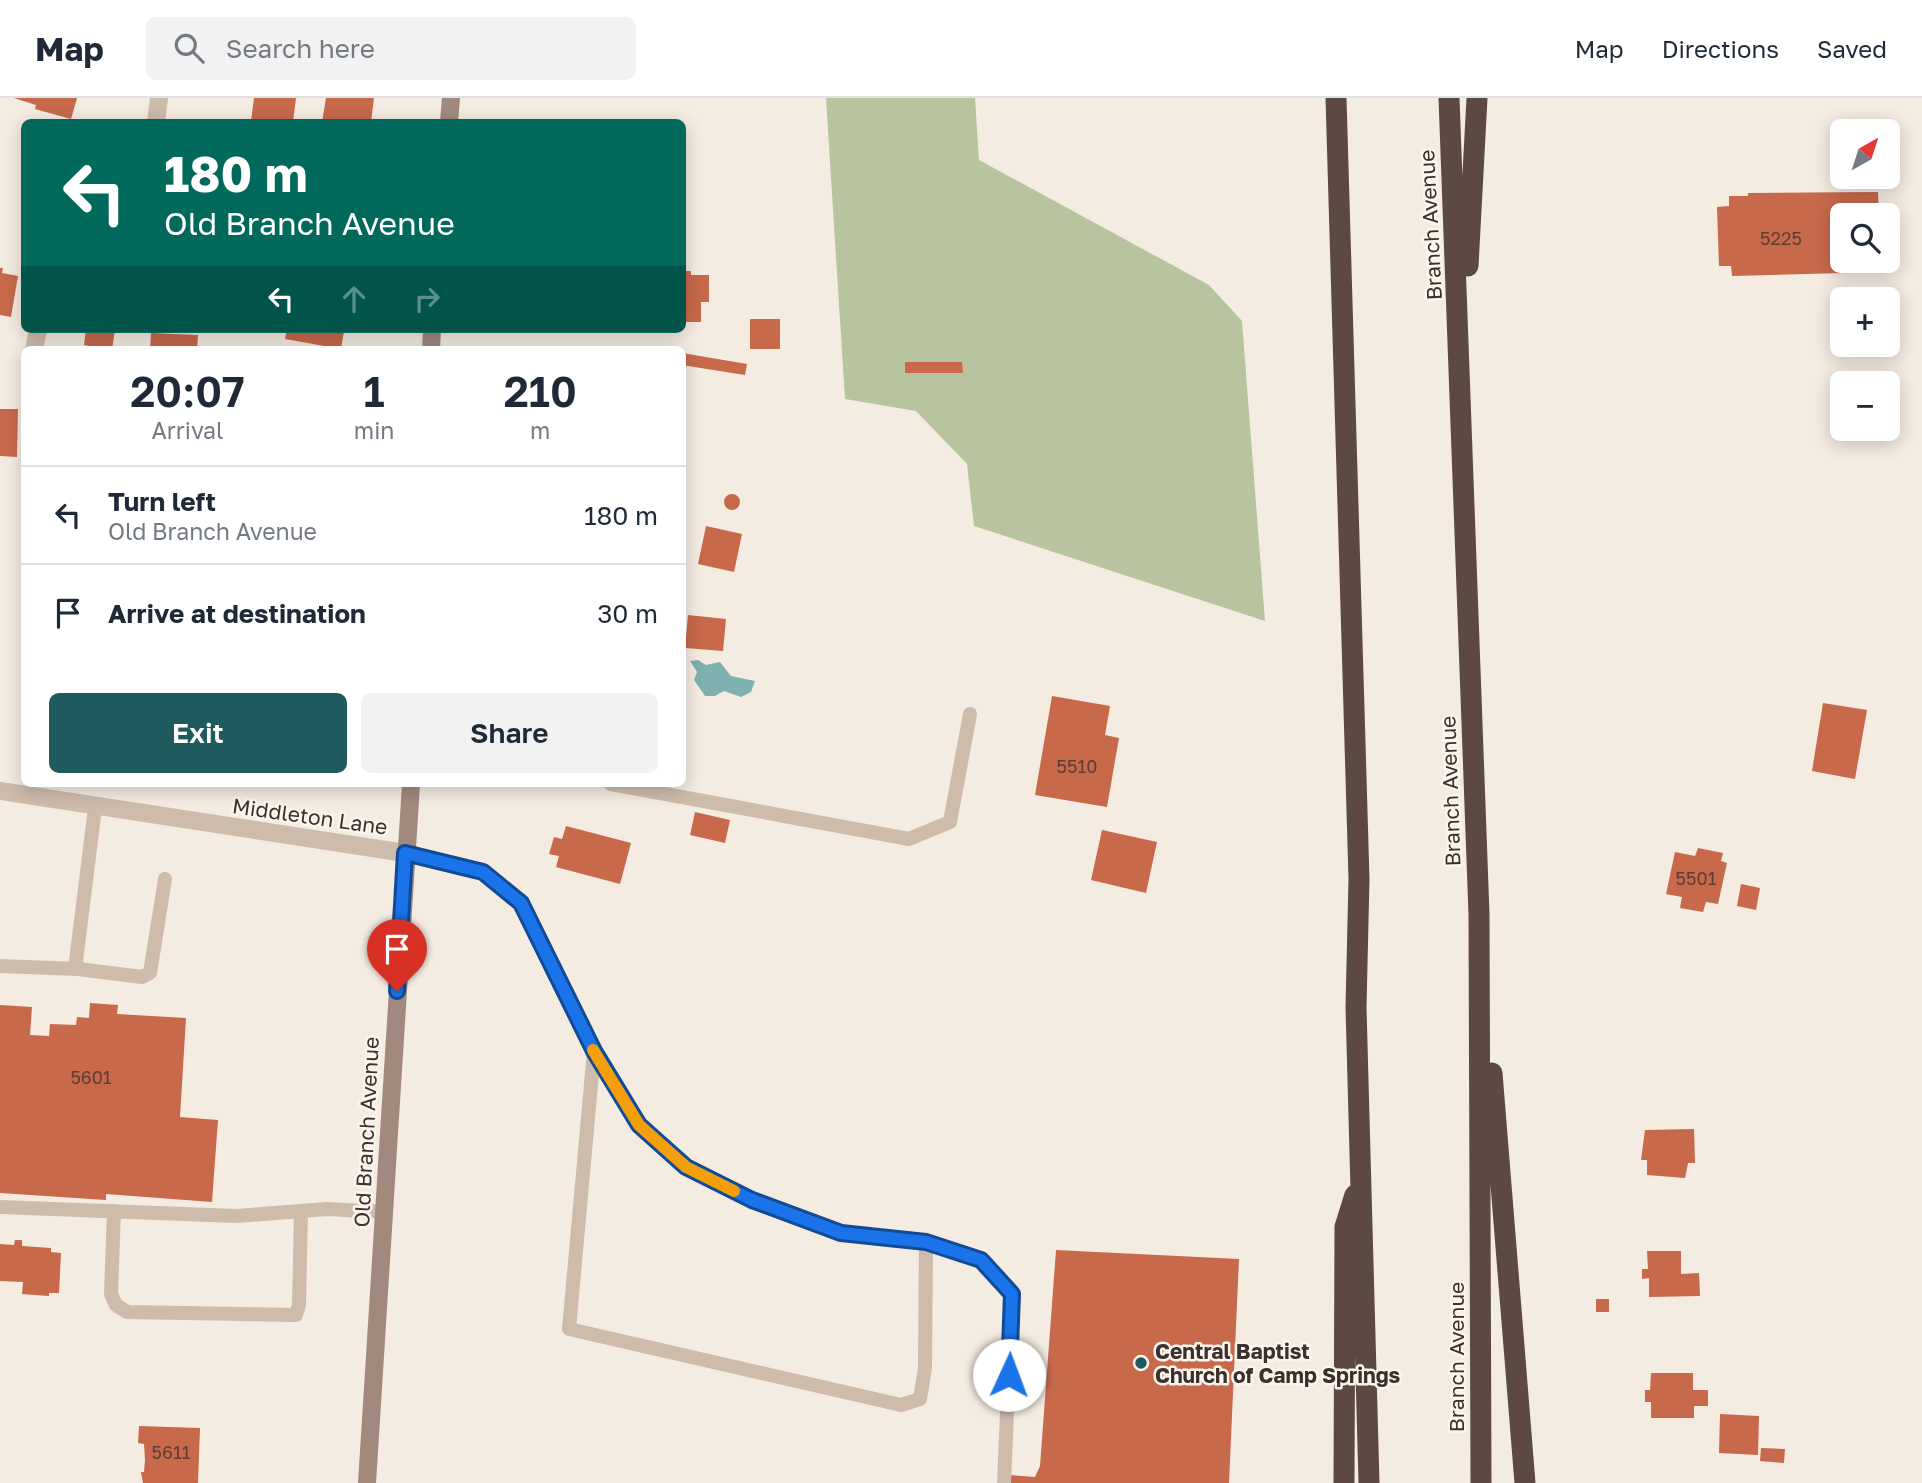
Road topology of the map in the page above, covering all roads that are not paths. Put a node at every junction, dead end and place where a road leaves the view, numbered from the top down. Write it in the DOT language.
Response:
graph roads {
  1 [pos="159,98"];
  2 [pos="451,98"];
  3 [pos="1336,98"];
  4 [pos="1449,98"];
  5 [pos="1477,98"];
  6 [pos="156,119"];
  7 [pos="449,119"];
  8 [pos="1462,383"];
  9 [pos="970,714"];
  10 [pos="411,787"];
  11 [pos="627,787"];
  12 [pos="0,791"];
  13 [pos="95,807"];
  14 [pos="405,853"];
  15 [pos="164,879"];
  16 [pos="1479,914"];
  17 [pos="0,966"];
  18 [pos="78,969"];
  19 [pos="594,1051"];
  20 [pos="1361,1177"];
  21 [pos="0,1207"];
  22 [pos="114,1211"];
  23 [pos="301,1211"];
  24 [pos="384,1213"];
  25 [pos="926,1242"];
  26 [pos="367,1483"];
  27 [pos="1004,1483"];
  28 [pos="1344,1483"];
  29 [pos="1369,1483"];
  30 [pos="1480,1483"];
  31 [pos="1525,1483"];
  1 -- 6 [label="street"];
  2 -- 7 [label="street"];
  3 -- 20 [label="highway"];
  4 -- 8 [label="highway, Branch Avenue"];
  5 -- 8 [label="highway"];
  8 -- 16 [label="highway, Branch Avenue"];
  9 -- 11 [label="lane"];
  10 -- 14 [label="street, Old Branch Avenue"];
  12 -- 13 [label="street, Middleton Lane"];
  13 -- 14 [label="street, Middleton Lane"];
  13 -- 18 [label="lane"];
  14 -- 19 [label="lane"];
  14 -- 24 [label="street, Old Branch Avenue"];
  15 -- 18 [label="lane"];
  16 -- 30 [label="highway, Branch Avenue"];
  16 -- 31 [label="highway"];
  17 -- 18 [label="lane"];
  19 -- 25 [label="lane"];
  19 -- 25 [label="lane"];
  20 -- 28 [label="highway"];
  20 -- 29 [label="highway"];
  21 -- 22 [label="lane"];
  22 -- 23 [label="lane"];
  22 -- 23 [label="lane"];
  23 -- 24 [label="lane"];
  24 -- 26 [label="street, Old Branch Avenue"];
  25 -- 27 [label="lane"];
}
